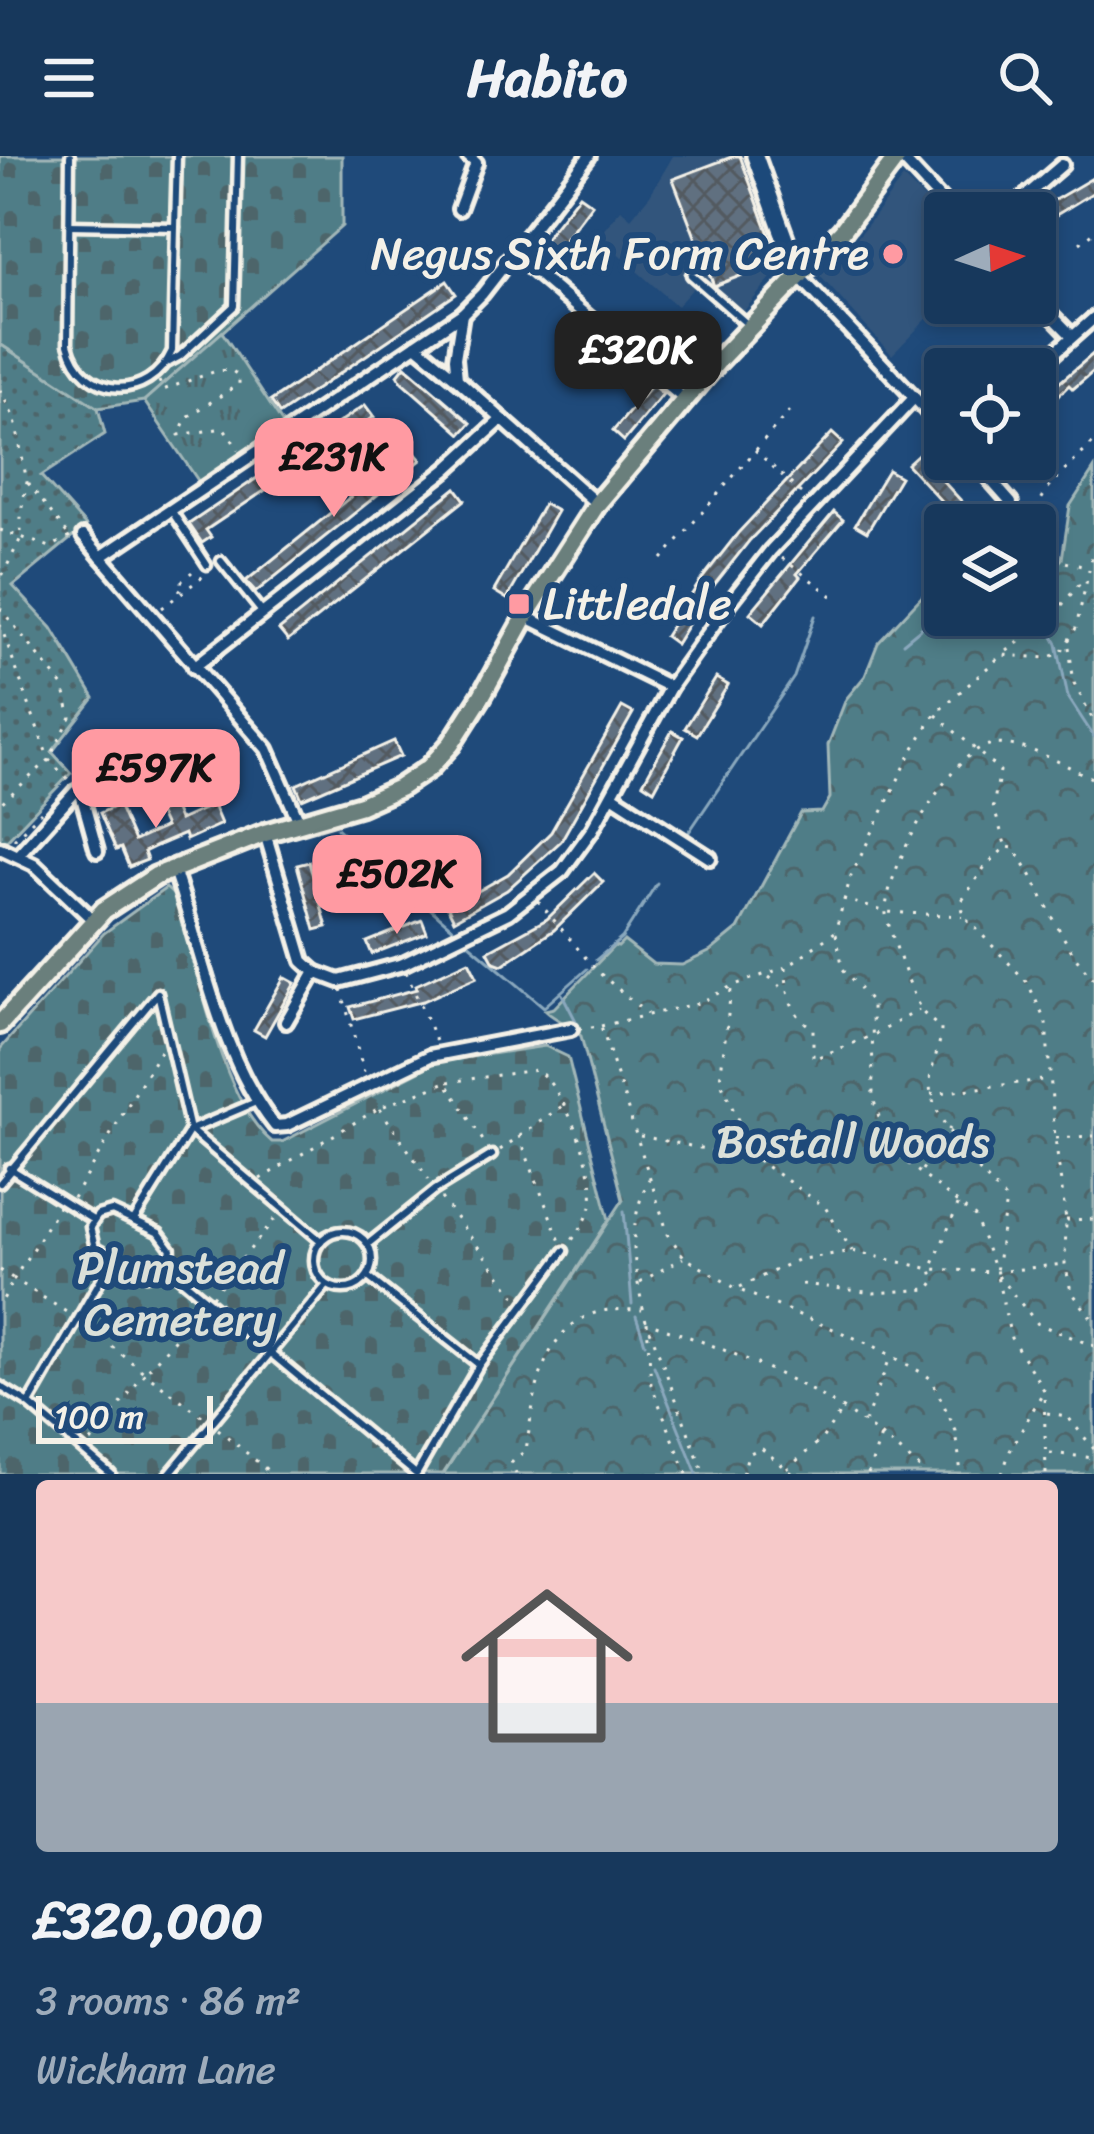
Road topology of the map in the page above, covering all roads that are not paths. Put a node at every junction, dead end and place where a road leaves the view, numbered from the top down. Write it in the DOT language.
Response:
graph roads {
  1 [pos="70,156"];
  2 [pos="177,156"];
  3 [pos="238,156"];
  4 [pos="468,156"];
  5 [pos="590,156"];
  6 [pos="755,156"];
  7 [pos="899,156"];
  8 [pos="1062,165"];
  9 [pos="933,192"];
  10 [pos="1030,192"];
  11 [pos="459,209"];
  12 [pos="69,225"];
  13 [pos="176,227"];
  14 [pos="513,253"];
  15 [pos="691,275"];
  16 [pos="798,275"];
  17 [pos="461,314"];
  18 [pos="1094,318"];
  19 [pos="1056,320"];
  20 [pos="749,326"];
  21 [pos="1071,335"];
  22 [pos="416,345"];
  23 [pos="1056,350"];
  24 [pos="167,362"];
  25 [pos="457,379"];
  26 [pos="914,398"];
  27 [pos="684,399"];
  28 [pos="924,408"];
  29 [pos="502,419"];
  30 [pos="991,480"];
  31 [pos="1011,503"];
  32 [pos="597,505"];
  33 [pos="171,510"];
  34 [pos="83,536"];
  35 [pos="101,557"];
  36 [pos="221,561"];
  37 [pos="208,570"];
  38 [pos="264,615"];
  39 [pos="525,616"];
  40 [pos="194,667"];
  41 [pos="670,687"];
  42 [pos="154,756"];
  43 [pos="115,774"];
  44 [pos="189,783"];
  45 [pos="76,786"];
  46 [pos="612,795"];
  47 [pos="300,824"];
  48 [pos="266,833"];
  49 [pos="0,848"];
  50 [pos="98,851"];
  51 [pos="18,855"];
  52 [pos="710,858"];
  53 [pos="172,867"];
  54 [pos="94,922"];
  55 [pos="315,972"];
  56 [pos="286,1022"];
  57 [pos="0,1024"];
  58 [pos="571,1029"];
  59 [pos="256,1102"];
  60 [pos="190,1130"];
  61 [pos="492,1155"];
  62 [pos="10,1168"];
  63 [pos="0,1183"];
  64 [pos="93,1220"];
  65 [pos="134,1220"];
  66 [pos="321,1241"];
  67 [pos="368,1244"];
  68 [pos="564,1251"];
  69 [pos="113,1258"];
  70 [pos="167,1267"];
  71 [pos="368,1277"];
  72 [pos="327,1286"];
  73 [pos="270,1353"];
  74 [pos="479,1365"];
  75 [pos="0,1386"];
  76 [pos="29,1404"];
  77 [pos="111,1474"];
  78 [pos="170,1474"];
  79 [pos="416,1474"];
  1 -- 12 [label="lane"];
  2 -- 13 [label="lane"];
  3 -- 24 [label="lane"];
  4 -- 11 [label="street"];
  5 -- 14 [label="street"];
  6 -- 16 [label="street"];
  7 -- 9 [label="street"];
  7 -- 16 [label="main road"];
  8 -- 10 [label="street"];
  12 -- 13 [label="lane"];
  12 -- 24 [label="lane"];
  13 -- 24 [label="lane"];
  14 -- 17 [label="street"];
  14 -- 27 [label="street"];
  15 -- 20 [label="lane"];
  16 -- 20 [label="main road"];
  16 -- 26 [label="street"];
  17 -- 22 [label="street"];
  17 -- 25 [label="street"];
  18 -- 21 [label="street"];
  19 -- 21 [label="street"];
  20 -- 27 [label="main road"];
  21 -- 23 [label="street"];
  22 -- 25 [label="street"];
  22 -- 33 [label="street"];
  25 -- 29 [label="street"];
  26 -- 28 [label="street"];
  26 -- 41 [label="street"];
  27 -- 32 [label="main road"];
  29 -- 32 [label="street"];
  29 -- 38 [label="street"];
  30 -- 31 [label="street"];
  32 -- 39 [label="main road"];
  33 -- 35 [label="street"];
  33 -- 37 [label="lane"];
  34 -- 35 [label="street"];
  35 -- 40 [label="street"];
  36 -- 38 [label="lane"];
  38 -- 40 [label="street"];
  39 -- 41 [label="street"];
  39 -- 47 [label="main road"];
  40 -- 47 [label="street"];
  41 -- 46 [label="street"];
  42 -- 43 [label="street"];
  43 -- 44 [label="street"];
  43 -- 45 [label="street"];
  45 -- 50 [label="street"];
  45 -- 51 [label="street"];
  46 -- 52 [label="street"];
  46 -- 55 [label="street"];
  47 -- 48 [label="main road"];
  48 -- 53 [label="main road"];
  48 -- 55 [label="street"];
  49 -- 51 [label="street"];
  51 -- 54 [label="street"];
  53 -- 54 [label="main road"];
  53 -- 59 [label="street"];
  54 -- 57 [label="main road"];
  55 -- 56 [label="street"];
  58 -- 59 [label="street"];
  59 -- 60 [label="lane"];
  60 -- 62 [label="lane"];
  60 -- 65 [label="lane"];
  60 -- 66 [label="lane"];
  61 -- 67 [label="lane"];
  62 -- 63 [label="lane"];
  62 -- 64 [label="lane"];
  64 -- 65 [label="lane"];
  64 -- 69 [label="lane"];
  65 -- 70 [label="lane"];
  66 -- 67 [label="lane"];
  66 -- 72 [label="lane"];
  67 -- 71 [label="lane"];
  68 -- 74 [label="lane"];
  69 -- 70 [label="lane"];
  69 -- 76 [label="lane"];
  70 -- 73 [label="lane"];
  71 -- 72 [label="lane"];
  71 -- 74 [label="lane"];
  72 -- 73 [label="lane"];
  73 -- 78 [label="lane"];
  73 -- 79 [label="lane"];
  74 -- 79 [label="lane"];
  75 -- 76 [label="lane"];
  76 -- 77 [label="lane"];
}
